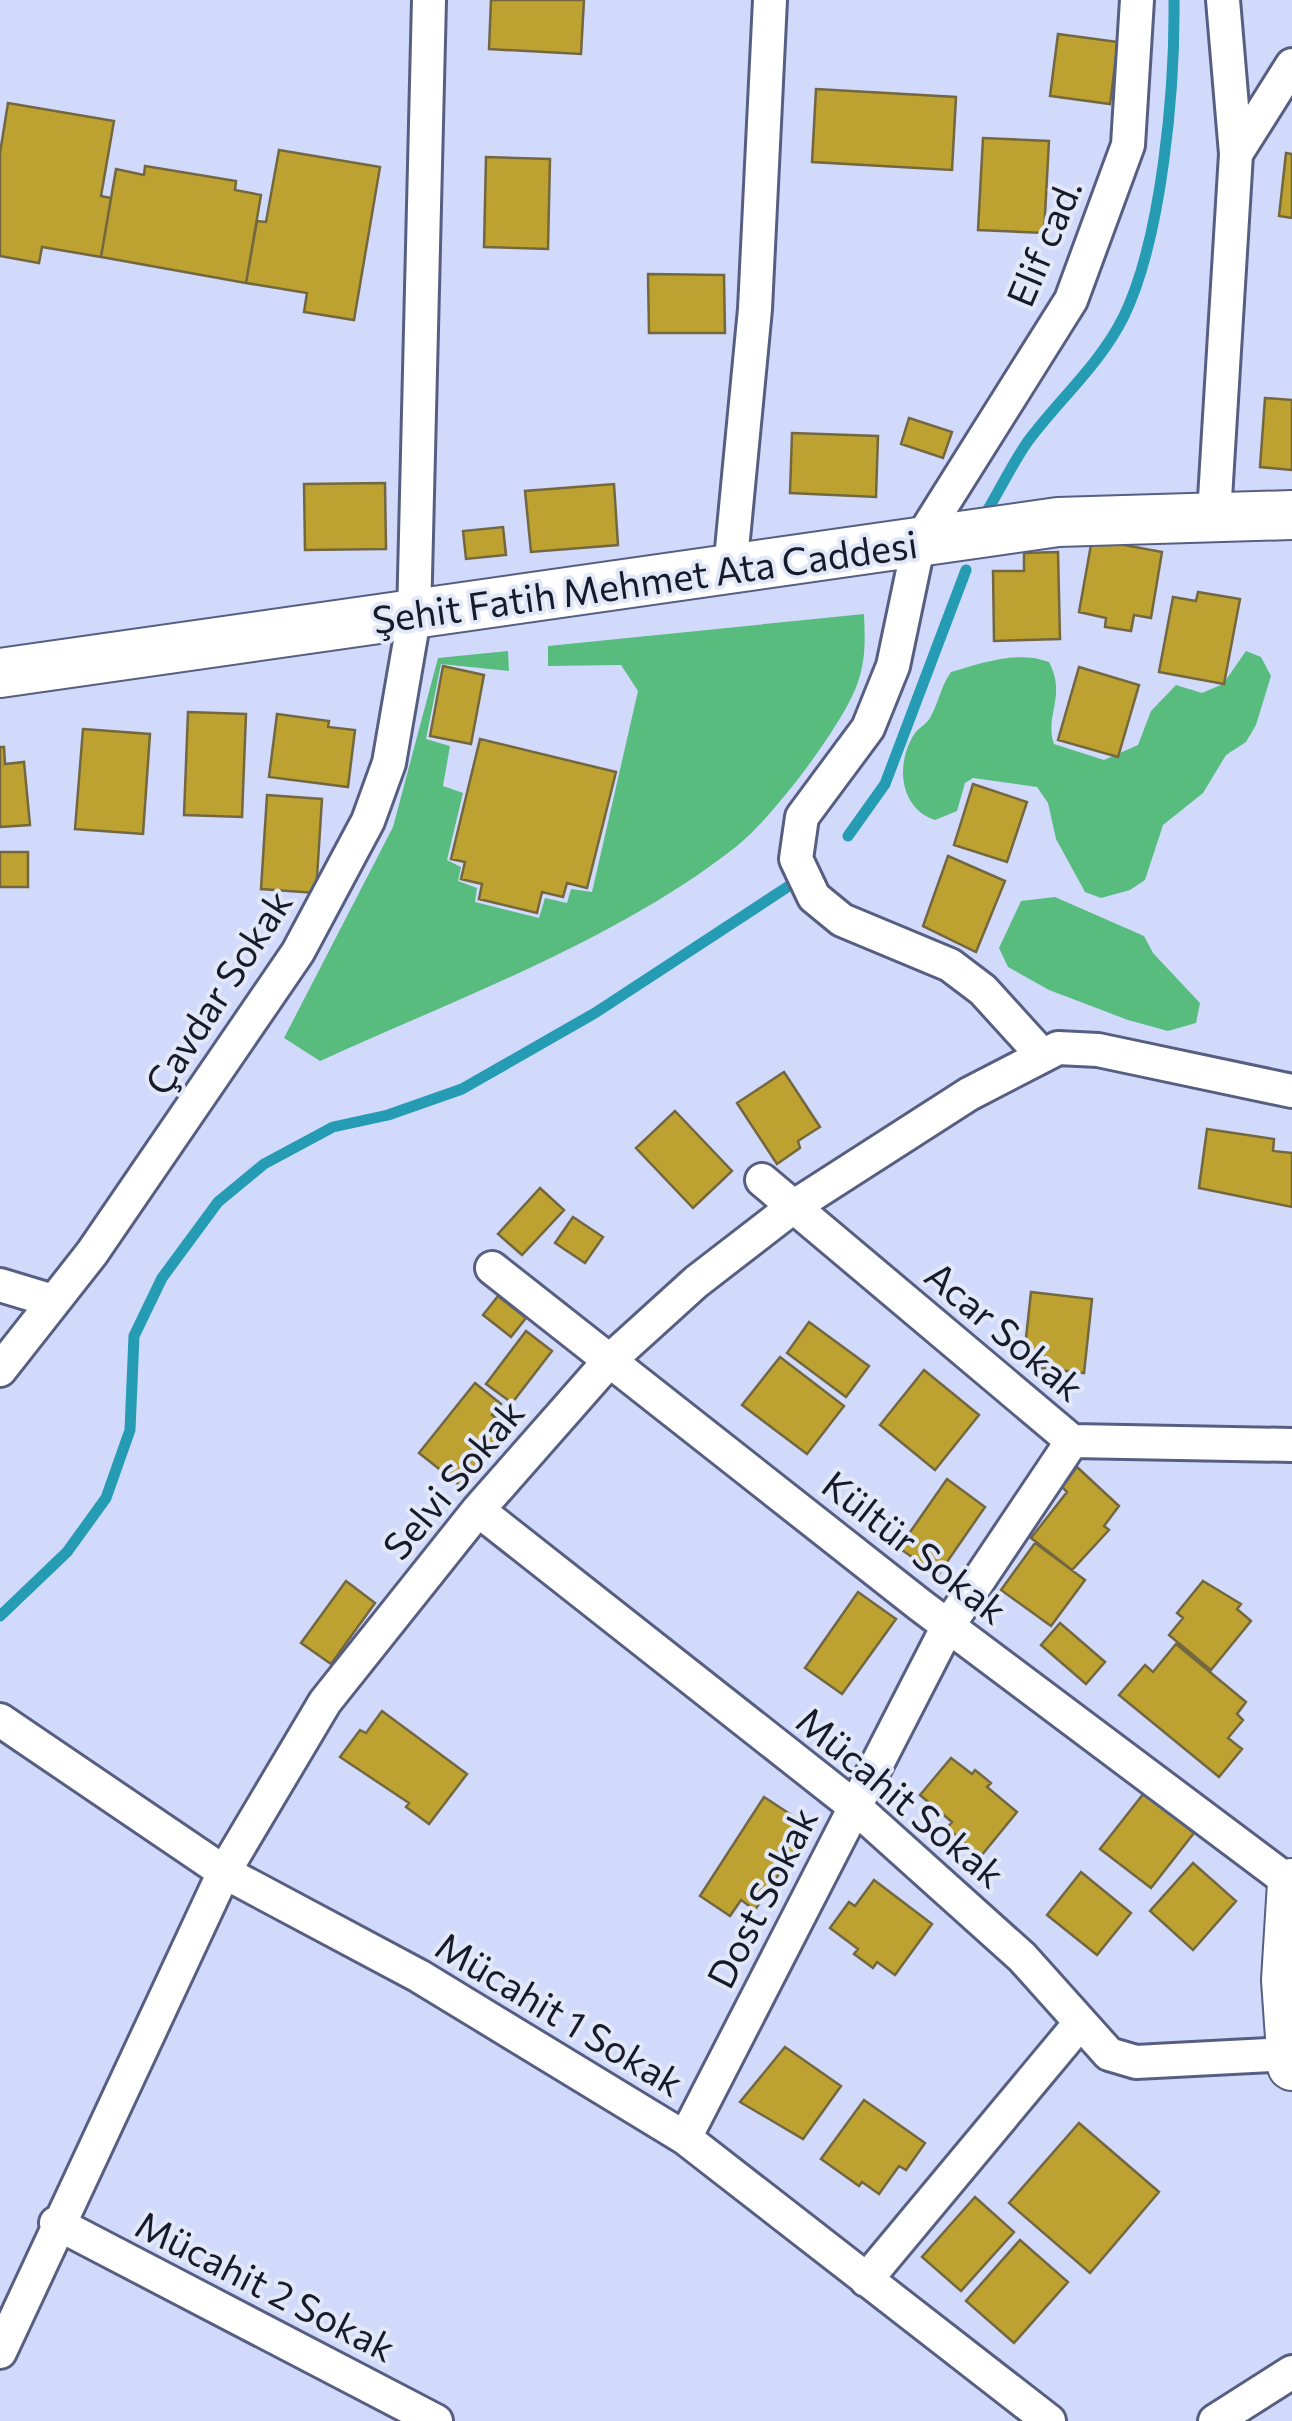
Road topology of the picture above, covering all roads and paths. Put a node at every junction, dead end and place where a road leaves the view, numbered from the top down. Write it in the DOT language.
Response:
graph roads {
  1 [pos="429,0"];
  2 [pos="770,0"];
  3 [pos="1138,0"];
  4 [pos="1222,0"];
  5 [pos="1292,65"];
  6 [pos="1236,154"];
  7 [pos="1214,515"];
  8 [pos="1292,516"];
  9 [pos="919,542"];
  10 [pos="730,570"];
  11 [pos="414,618"];
  12 [pos="0,673"];
  13 [pos="1042,1055"];
  14 [pos="1292,1091"];
  15 [pos="762,1180"];
  16 [pos="793,1207"];
  17 [pos="492,1268"];
  18 [pos="0,1285"];
  19 [pos="54,1302"];
  20 [pos="610,1360"];
  21 [pos="0,1370"];
  22 [pos="1072,1442"];
  23 [pos="1292,1445"];
  24 [pos="478,1510"];
  25 [pos="948,1626"];
  26 [pos="0,1720"];
  27 [pos="855,1807"];
  28 [pos="224,1872"];
  29 [pos="1292,1884"];
  30 [pos="1080,2024"];
  31 [pos="1291,2060"];
  32 [pos="684,2138"];
  33 [pos="56,2223"];
  34 [pos="866,2280"];
  35 [pos="0,2352"];
  36 [pos="1292,2372"];
  37 [pos="436,2421"];
  38 [pos="1049,2421"];
  39 [pos="1215,2421"];
  1 -- 11 [label="street, Çavdar Sokak"];
  2 -- 10 [label="street"];
  3 -- 9 [label="street, Elif cad."];
  4 -- 6 [label="street"];
  5 -- 6 [label="street"];
  6 -- 7 [label="street"];
  7 -- 8 [label="main road, Şehit Fatih Mehmet Ata Caddesi"];
  7 -- 9 [label="main road, Şehit Fatih Mehmet Ata Caddesi"];
  9 -- 10 [label="main road, Şehit Fatih Mehmet Ata Caddesi"];
  9 -- 13 [label="street, Elif cad."];
  10 -- 11 [label="main road, Şehit Fatih Mehmet Ata Caddesi"];
  11 -- 12 [label="main road, Şehit Fatih Mehmet Ata Caddesi"];
  11 -- 19 [label="street, Çavdar Sokak"];
  13 -- 14 [label="street, Selvi Sokak"];
  13 -- 16 [label="street, Selvi Sokak"];
  15 -- 16 [label="street, Acar Sokak"];
  16 -- 20 [label="street, Selvi Sokak"];
  16 -- 22 [label="street, Acar Sokak"];
  17 -- 20 [label="street, Kültür Sokak"];
  18 -- 19 [label="street"];
  19 -- 21 [label="street, Çavdar Sokak"];
  20 -- 24 [label="street, Selvi Sokak"];
  20 -- 25 [label="street, Kültür Sokak"];
  22 -- 23 [label="street, Acar Sokak"];
  22 -- 25 [label="street, Dost Sokak"];
  24 -- 27 [label="street, Mücahit Sokak"];
  24 -- 28 [label="street, Selvi Sokak"];
  25 -- 27 [label="street, Dost Sokak"];
  25 -- 29 [label="street, Kültür Sokak"];
  26 -- 28 [label="street, Mücahit 1 Sokak"];
  27 -- 30 [label="street, Mücahit Sokak"];
  27 -- 32 [label="street, Dost Sokak"];
  28 -- 32 [label="street, Mücahit 1 Sokak"];
  28 -- 33 [label="street, Selvi Sokak"];
  29 -- 31 [label="main road"];
  30 -- 31 [label="street, Mücahit Sokak"];
  30 -- 34 [label="street"];
  32 -- 34 [label="street, Mücahit 1 Sokak"];
  33 -- 35 [label="street, Selvi Sokak"];
  33 -- 37 [label="street, Mücahit 2 Sokak"];
  34 -- 38 [label="street, Mücahit 1 Sokak"];
  36 -- 39 [label="street"];
}
